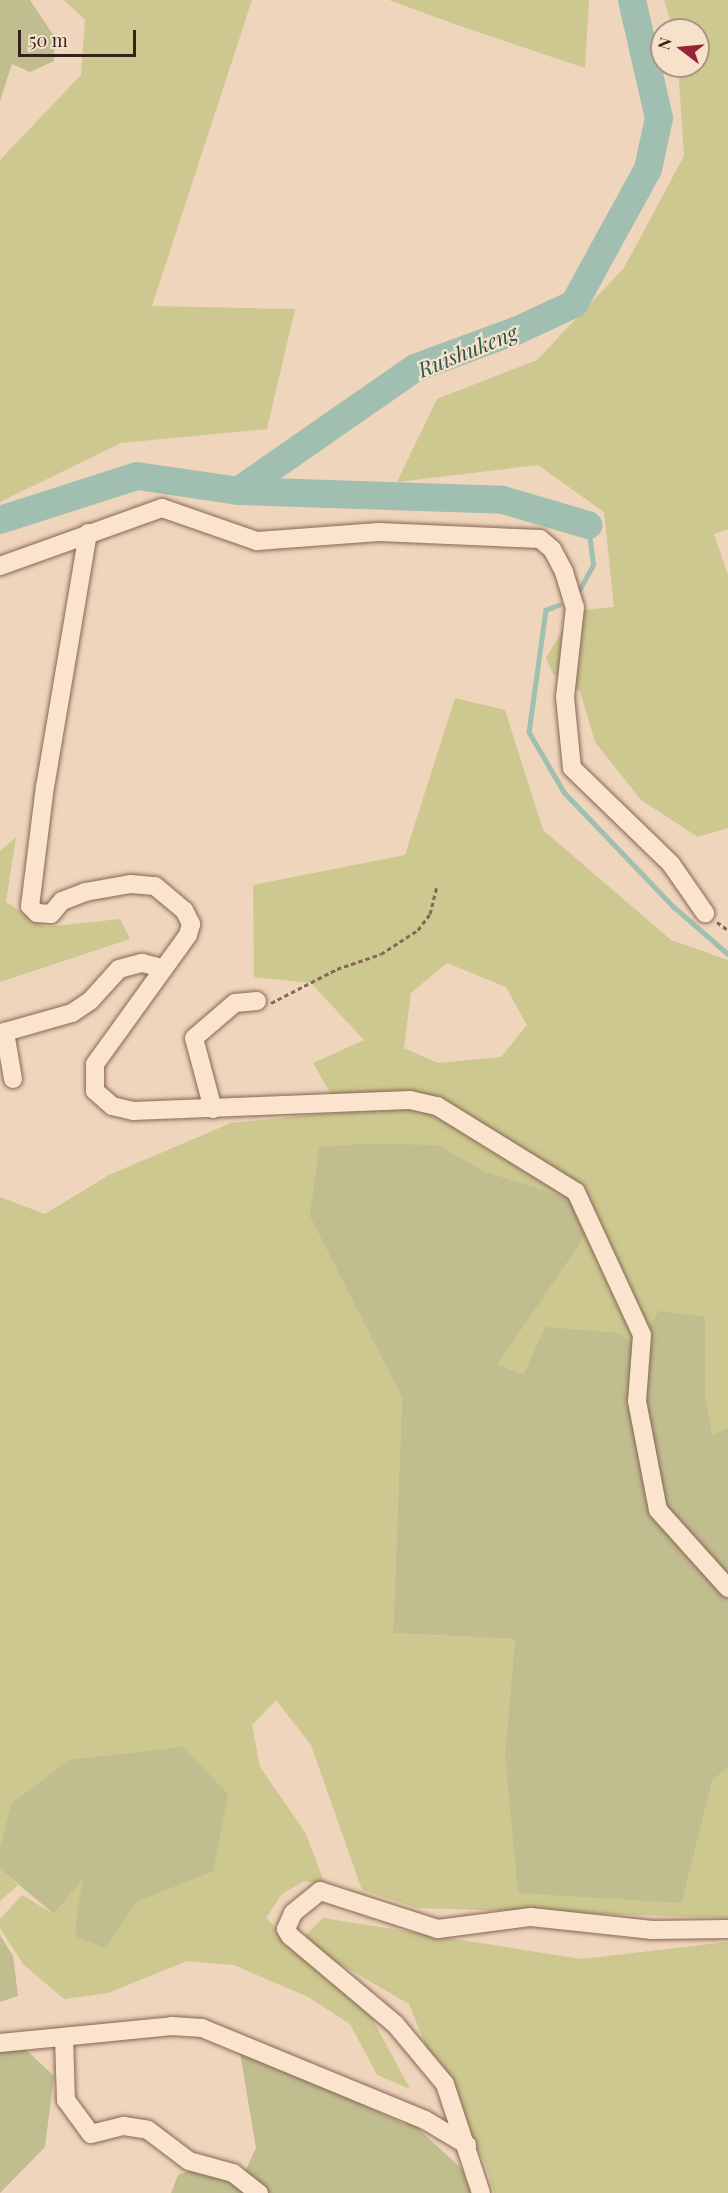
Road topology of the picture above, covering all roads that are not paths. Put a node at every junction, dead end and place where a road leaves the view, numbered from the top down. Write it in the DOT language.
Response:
graph roads {
  1 [pos="88,533"];
  2 [pos="0,566"];
  3 [pos="705,913"];
  4 [pos="162,968"];
  5 [pos="257,1001"];
  6 [pos="13,1079"];
  7 [pos="213,1109"];
  8 [pos="728,1588"];
  9 [pos="728,1929"];
  10 [pos="64,2037"];
  11 [pos="0,2043"];
  12 [pos="467,2145"];
  13 [pos="259,2193"];
  14 [pos="481,2193"];
  1 -- 2 [label="street"];
  1 -- 3 [label="street"];
  1 -- 4 [label="street"];
  4 -- 6 [label="street"];
  4 -- 7 [label="street"];
  5 -- 7 [label="street"];
  7 -- 8 [label="street"];
  9 -- 12 [label="street"];
  10 -- 11 [label="street"];
  10 -- 12 [label="street"];
  10 -- 13 [label="street"];
  12 -- 14 [label="street"];
}
